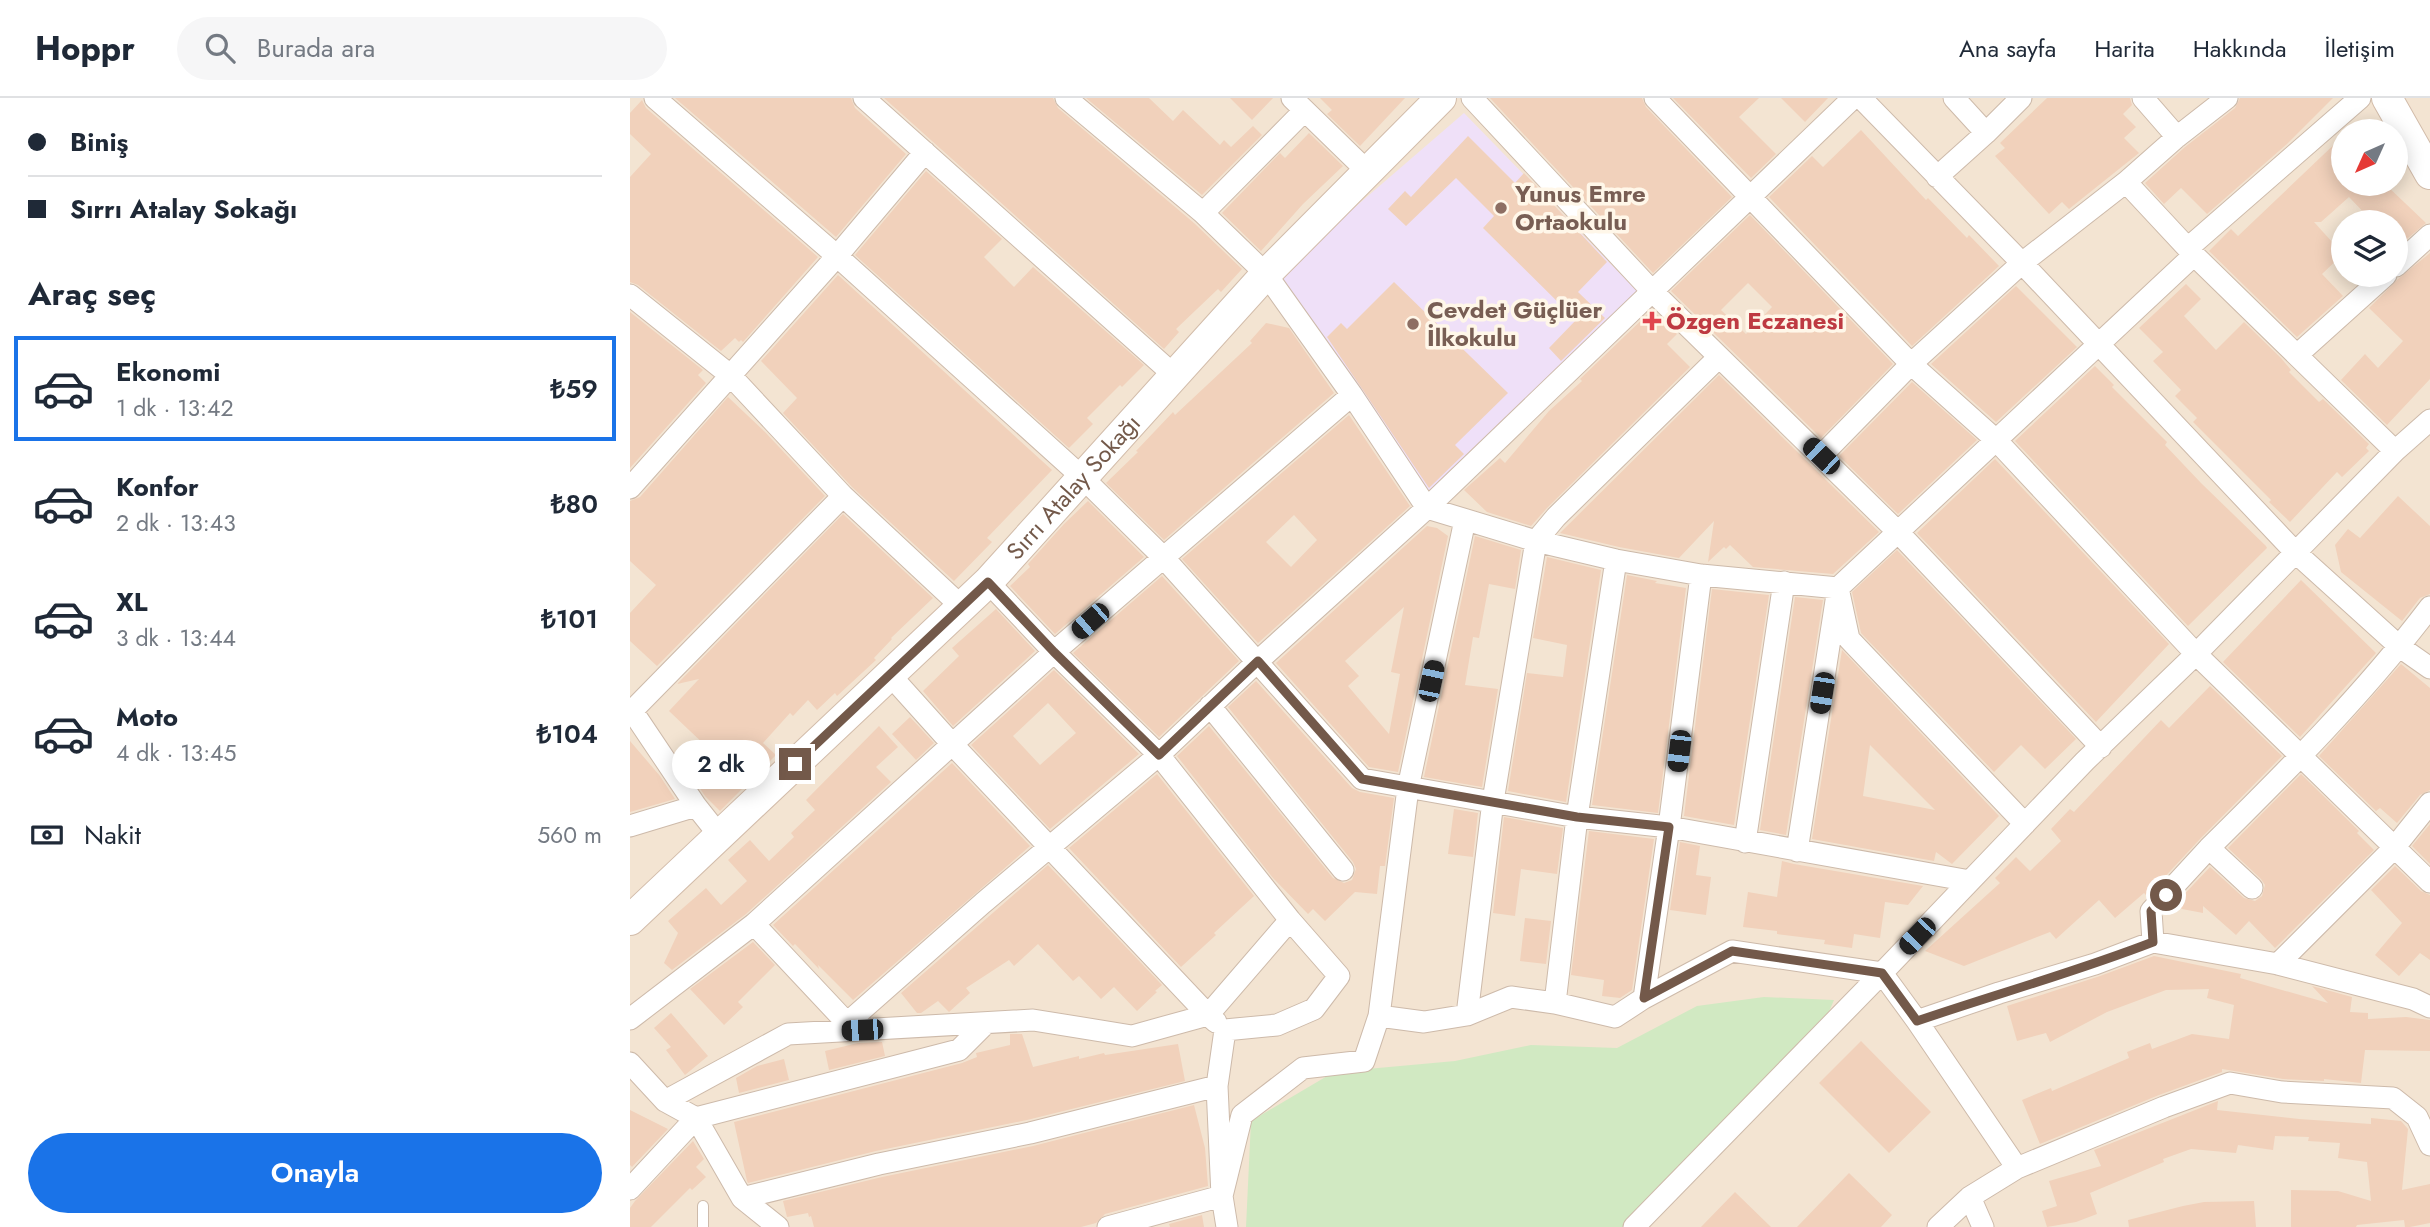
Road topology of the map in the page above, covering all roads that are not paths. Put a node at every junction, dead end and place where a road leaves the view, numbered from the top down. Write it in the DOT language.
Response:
graph roads {
  1 [pos="655,98"];
  2 [pos="864,98"];
  3 [pos="1066,98"];
  4 [pos="1441,98"];
  5 [pos="1472,98"];
  6 [pos="1655,98"];
  7 [pos="1853,98"];
  8 [pos="1861,98"];
  9 [pos="1954,98"];
  10 [pos="2021,98"];
  11 [pos="2143,98"];
  12 [pos="2227,98"];
  13 [pos="2360,98"];
  14 [pos="2387,98"];
  15 [pos="1298,104"];
  16 [pos="1986,132"];
  17 [pos="2177,137"];
  18 [pos="925,152"];
  19 [pos="1367,171"];
  20 [pos="2430,174"];
  21 [pos="1937,177"];
  22 [pos="2126,182"];
  23 [pos="1751,196"];
  24 [pos="1203,214"];
  25 [pos="2430,235"];
  26 [pos="2191,251"];
  27 [pos="2408,255"];
  28 [pos="837,256"];
  29 [pos="2022,263"];
  30 [pos="1266,274"];
  31 [pos="2373,287"];
  32 [pos="1652,291"];
  33 [pos="630,295"];
  34 [pos="2098,345"];
  35 [pos="2297,355"];
  36 [pos="1718,358"];
  37 [pos="1911,364"];
  38 [pos="730,375"];
  39 [pos="1174,375"];
  40 [pos="1352,394"];
  41 [pos="2430,420"];
  42 [pos="1996,440"];
  43 [pos="2395,451"];
  44 [pos="1821,456"];
  45 [pos="1082,477"];
  46 [pos="630,488"];
  47 [pos="843,496"];
  48 [pos="1427,508"];
  49 [pos="1465,520"];
  50 [pos="1897,531"];
  51 [pos="1536,541"];
  52 [pos="2296,553"];
  53 [pos="1163,557"];
  54 [pos="1616,560"];
  55 [pos="1701,575"];
  56 [pos="988,582"];
  57 [pos="1784,582"];
  58 [pos="1838,588"];
  59 [pos="962,607"];
  60 [pos="2430,607"];
  61 [pos="2400,647"];
  62 [pos="1054,652"];
  63 [pos="2196,654"];
  64 [pos="1258,661"];
  65 [pos="2430,668"];
  66 [pos="890,675"];
  67 [pos="1210,706"];
  68 [pos="631,713"];
  69 [pos="953,745"];
  70 [pos="2101,747"];
  71 [pos="1159,755"];
  72 [pos="2302,757"];
  73 [pos="1408,788"];
  74 [pos="1493,801"];
  75 [pos="2430,803"];
  76 [pos="696,806"];
  77 [pos="1577,817"];
  78 [pos="2025,824"];
  79 [pos="630,826"];
  80 [pos="1669,827"];
  81 [pos="719,835"];
  82 [pos="1745,842"];
  83 [pos="1048,847"];
  84 [pos="2209,848"];
  85 [pos="2394,848"];
  86 [pos="1797,851"];
  87 [pos="1343,870"];
  88 [pos="1970,881"];
  89 [pos="2430,882"];
  90 [pos="2252,888"];
  91 [pos="630,920"];
  92 [pos="1290,920"];
  93 [pos="754,924"];
  94 [pos="2153,942"];
  95 [pos="2278,964"];
  96 [pos="1882,973"];
  97 [pos="1644,998"];
  98 [pos="1555,1003"];
  99 [pos="2430,1007"];
  100 [pos="1208,1015"];
  101 [pos="1467,1015"];
  102 [pos="1379,1016"];
  103 [pos="630,1019"];
  104 [pos="1917,1021"];
  105 [pos="986,1023"];
  106 [pos="1225,1030"];
  107 [pos="630,1063"];
  108 [pos="1217,1086"];
  109 [pos="665,1101"];
  110 [pos="696,1118"];
  111 [pos="2430,1145"];
  112 [pos="2017,1168"];
  113 [pos="630,1189"];
  114 [pos="1223,1196"];
  115 [pos="1970,1197"];
  116 [pos="742,1198"];
  117 [pos="703,1206"];
  118 [pos="703,1227"];
  119 [pos="778,1227"];
  120 [pos="1108,1227"];
  121 [pos="1227,1227"];
  122 [pos="1634,1227"];
  123 [pos="1938,1227"];
  124 [pos="1983,1227"];
  1 -- 28 [label="street"];
  2 -- 18 [label="street"];
  3 -- 24 [label="street"];
  4 -- 19 [label="main road, Sırrı Atalay Sokağı"];
  5 -- 32 [label="street"];
  6 -- 23 [label="street"];
  7 -- 23 [label="street"];
  8 -- 21 [label="street"];
  9 -- 16 [label="street"];
  10 -- 16 [label="street"];
  11 -- 17 [label="street"];
  12 -- 17 [label="street"];
  13 -- 26 [label="street"];
  14 -- 20 [label="main road"];
  15 -- 19 [label="street"];
  15 -- 24 [label="street"];
  16 -- 21 [label="street"];
  17 -- 22 [label="street"];
  18 -- 28 [label="street"];
  18 -- 39 [label="street"];
  19 -- 30 [label="main road, Sırrı Atalay Sokağı"];
  21 -- 29 [label="street"];
  22 -- 26 [label="street"];
  22 -- 29 [label="street"];
  23 -- 32 [label="street"];
  23 -- 37 [label="street"];
  24 -- 30 [label="street"];
  25 -- 27 [label="street"];
  26 -- 34 [label="street"];
  26 -- 35 [label="street"];
  28 -- 38 [label="street"];
  28 -- 45 [label="street"];
  29 -- 34 [label="street"];
  29 -- 37 [label="street"];
  30 -- 39 [label="main road, Sırrı Atalay Sokağı"];
  30 -- 40 [label="street"];
  31 -- 35 [label="street"];
  32 -- 36 [label="street"];
  32 -- 48 [label="street"];
  33 -- 38 [label="street"];
  34 -- 42 [label="street"];
  34 -- 52 [label="street"];
  35 -- 43 [label="street"];
  36 -- 44 [label="street"];
  36 -- 51 [label="street"];
  37 -- 42 [label="street"];
  37 -- 44 [label="street"];
  38 -- 46 [label="street"];
  38 -- 47 [label="street"];
  39 -- 45 [label="main road, Sırrı Atalay Sokağı"];
  40 -- 48 [label="street"];
  40 -- 53 [label="street"];
  41 -- 43 [label="street"];
  42 -- 50 [label="street"];
  42 -- 63 [label="street"];
  43 -- 52 [label="street"];
  44 -- 50 [label="street"];
  45 -- 53 [label="street"];
  45 -- 56 [label="main road, Sırrı Atalay Sokağı"];
  47 -- 59 [label="street"];
  47 -- 68 [label="street"];
  48 -- 49 [label="street"];
  48 -- 64 [label="street"];
  49 -- 51 [label="street"];
  49 -- 73 [label="street"];
  50 -- 58 [label="street"];
  50 -- 70 [label="street"];
  51 -- 54 [label="street"];
  51 -- 74 [label="street"];
  52 -- 61 [label="street"];
  52 -- 63 [label="street"];
  53 -- 62 [label="street"];
  53 -- 64 [label="street"];
  54 -- 55 [label="street"];
  54 -- 77 [label="street"];
  55 -- 57 [label="street"];
  55 -- 80 [label="street"];
  56 -- 59 [label="main road, Sırrı Atalay Sokağı"];
  56 -- 62 [label="street"];
  57 -- 58 [label="street"];
  57 -- 82 [label="street"];
  58 -- 78 [label="street"];
  58 -- 86 [label="street"];
  59 -- 66 [label="main road, Sırrı Atalay Sokağı"];
  60 -- 61 [label="street"];
  61 -- 65 [label="street"];
  61 -- 72 [label="street"];
  62 -- 69 [label="street"];
  62 -- 71 [label="street"];
  63 -- 70 [label="street"];
  63 -- 72 [label="street"];
  64 -- 67 [label="street"];
  64 -- 73 [label="street"];
  66 -- 69 [label="street"];
  66 -- 81 [label="main road, Sırrı Atalay Sokağı"];
  67 -- 71 [label="street"];
  67 -- 87 [label="street"];
  68 -- 76 [label="street"];
  69 -- 83 [label="street"];
  69 -- 93 [label="street"];
  70 -- 78 [label="street"];
  71 -- 83 [label="street"];
  71 -- 92 [label="street"];
  72 -- 84 [label="street"];
  72 -- 85 [label="street"];
  73 -- 74 [label="street"];
  73 -- 102 [label="street"];
  74 -- 77 [label="street"];
  74 -- 101 [label="street"];
  75 -- 85 [label="street"];
  76 -- 79 [label="street"];
  76 -- 81 [label="street"];
  77 -- 80 [label="street"];
  77 -- 98 [label="street"];
  78 -- 88 [label="street"];
  80 -- 82 [label="street"];
  80 -- 97 [label="street"];
  81 -- 91 [label="main road, Sırrı Atalay Sokağı"];
  82 -- 86 [label="street"];
  83 -- 93 [label="street"];
  83 -- 100 [label="street"];
  84 -- 90 [label="street"];
  84 -- 94 [label="street"];
  85 -- 89 [label="street"];
  85 -- 95 [label="street"];
  86 -- 88 [label="street"];
  88 -- 96 [label="street"];
  92 -- 100 [label="street"];
  92 -- 106 [label="street"];
  93 -- 103 [label="street"];
  94 -- 95 [label="street"];
  94 -- 104 [label="street"];
  95 -- 99 [label="street"];
  96 -- 97 [label="street"];
  96 -- 104 [label="street"];
  96 -- 122 [label="street"];
  97 -- 98 [label="street"];
  98 -- 101 [label="street"];
  100 -- 105 [label="street"];
  100 -- 106 [label="street"];
  101 -- 102 [label="street"];
  102 -- 114 [label="street"];
  104 -- 112 [label="street"];
  105 -- 109 [label="street"];
  105 -- 110 [label="street"];
  106 -- 108 [label="street"];
  107 -- 109 [label="street"];
  108 -- 114 [label="street"];
  108 -- 116 [label="street"];
  109 -- 110 [label="street"];
  110 -- 113 [label="street"];
  110 -- 116 [label="street"];
  111 -- 112 [label="street"];
  112 -- 115 [label="street"];
  114 -- 120 [label="street"];
  114 -- 121 [label="street"];
  115 -- 123 [label="street"];
  115 -- 124 [label="street"];
  116 -- 119 [label="street"];
  117 -- 118 [label="lane"];
}
